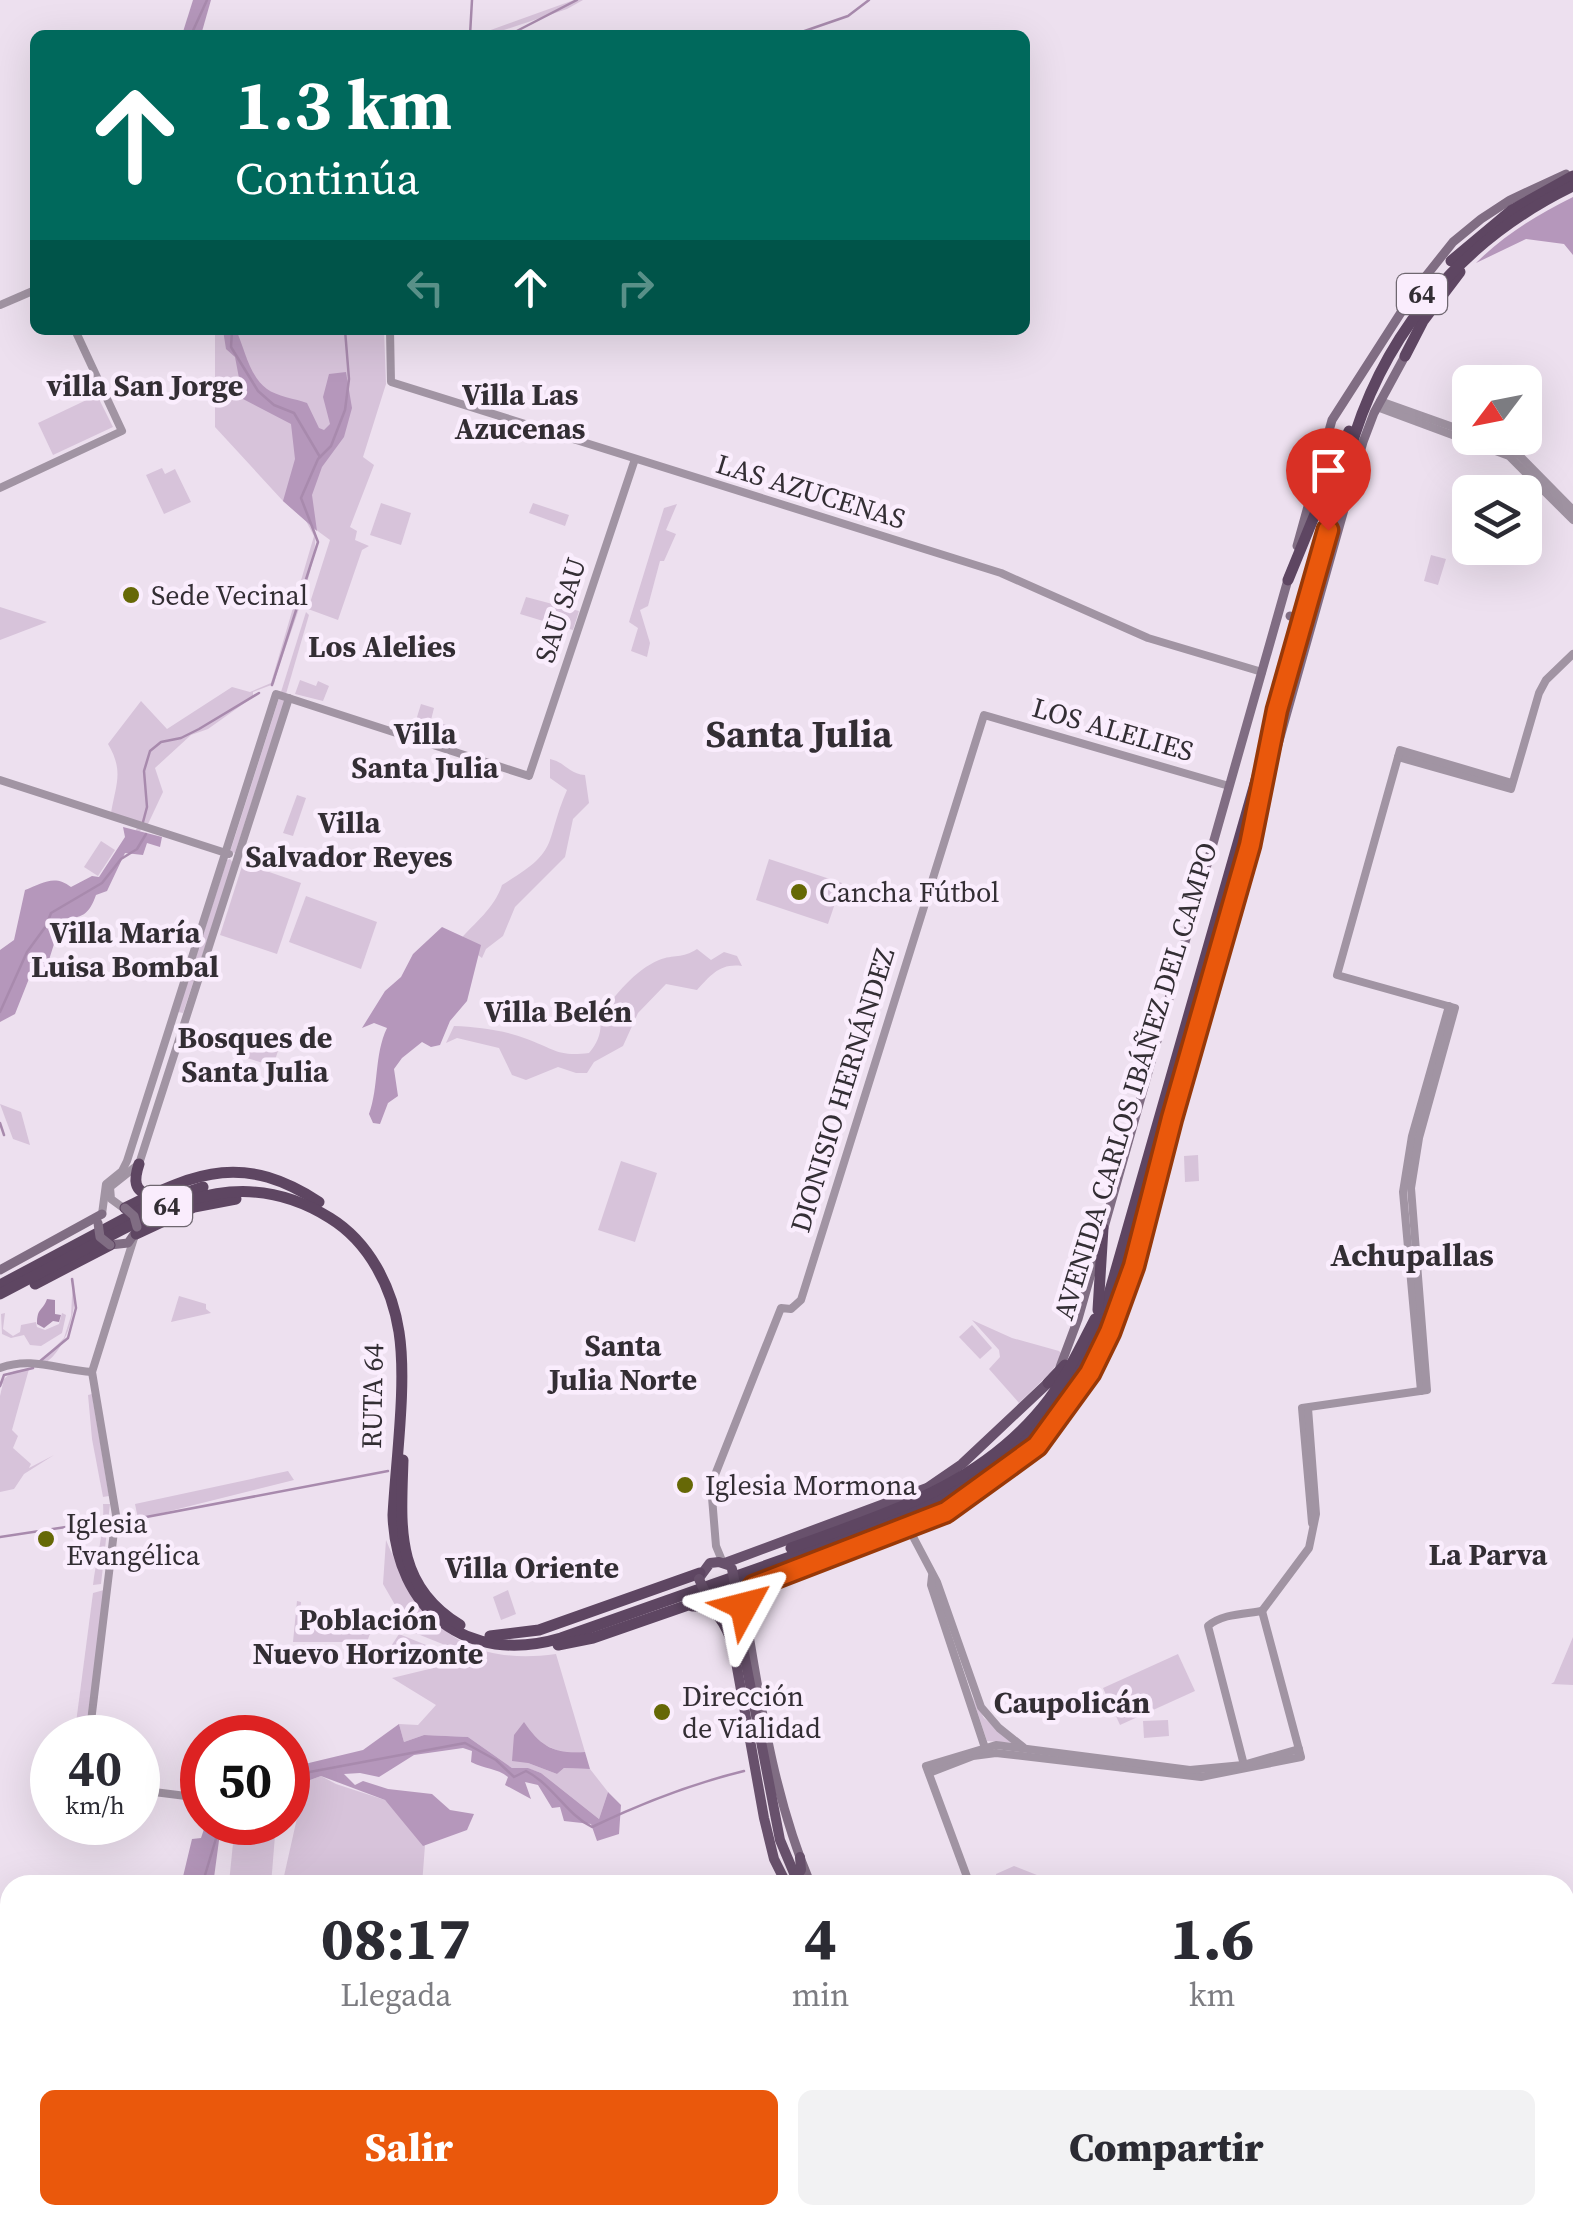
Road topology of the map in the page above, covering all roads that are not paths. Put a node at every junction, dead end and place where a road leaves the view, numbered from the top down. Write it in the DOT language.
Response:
graph roads {
  1 [pos="1573,174"];
  2 [pos="1573,186"];
  3 [pos="1508,218"];
  4 [pos="1496,232"];
  5 [pos="30,292"];
  6 [pos="0,305"];
  7 [pos="77,335"];
  8 [pos="390,335"];
  9 [pos="1406,356"];
  10 [pos="1379,404"];
  11 [pos="1452,426"];
  12 [pos="1349,432"];
  13 [pos="1520,455"];
  14 [pos="634,459"];
  15 [pos="0,488"];
  16 [pos="1573,510"];
  17 [pos="1573,520"];
  18 [pos="1288,580"];
  19 [pos="1282,603"];
  20 [pos="1290,616"];
  21 [pos="1277,622"];
  22 [pos="1311,622"];
  23 [pos="1573,654"];
  24 [pos="1262,672"];
  25 [pos="289,698"];
  26 [pos="1277,710"];
  27 [pos="984,715"];
  28 [pos="0,780"];
  29 [pos="1229,786"];
  30 [pos="1260,806"];
  31 [pos="226,853"];
  32 [pos="238,857"];
  33 [pos="132,1144"];
  34 [pos="144,1147"];
  35 [pos="139,1164"];
  36 [pos="151,1194"];
  37 [pos="123,1208"];
  38 [pos="322,1208"];
  39 [pos="97,1224"];
  40 [pos="77,1228"];
  41 [pos="1103,1228"];
  42 [pos="136,1233"];
  43 [pos="112,1246"];
  44 [pos="126,1261"];
  45 [pos="0,1270"];
  46 [pos="0,1285"];
  47 [pos="0,1294"];
  48 [pos="0,1302"];
  49 [pos="1098,1310"];
  50 [pos="1088,1334"];
  51 [pos="0,1368"];
  52 [pos="92,1372"];
  53 [pos="1048,1382"];
  54 [pos="403,1480"];
  55 [pos="986,1482"];
  56 [pos="898,1519"];
  57 [pos="909,1529"];
  58 [pos="394,1538"];
  59 [pos="716,1546"];
  60 [pos="727,1565"];
  61 [pos="702,1572"];
  62 [pos="932,1576"];
  63 [pos="733,1588"];
  64 [pos="710,1596"];
  65 [pos="673,1609"];
  66 [pos="1262,1611"];
  67 [pos="490,1636"];
  68 [pos="518,1646"];
  69 [pos="734,1648"];
  70 [pos="92,1715"];
  71 [pos="1024,1748"];
  72 [pos="985,1750"];
  73 [pos="1244,1768"];
  74 [pos="800,1857"];
  75 [pos="785,1875"];
  76 [pos="792,1875"];
  77 [pos="798,1875"];
  78 [pos="807,1875"];
  79 [pos="966,1875"];
  1 -- 3 [label="highway, 64"];
  1 -- 18 [label="main road, AVENIDA CARLOS IBÁÑEZ DEL CAMPO"];
  2 -- 3 [label="highway, 64"];
  3 -- 4 [label="highway, AVENIDA CARLOS IBÁÑEZ DEL CAMPO / 64"];
  3 -- 12 [label="highway, AVENIDA CARLOS IBÁÑEZ DEL CAMPO / 64"];
  4 -- 9 [label="highway"];
  4 -- 26 [label="highway, AVENIDA CARLOS IBÁÑEZ DEL CAMPO / 64"];
  5 -- 6 [label="street"];
  7 -- 15 [label="street"];
  8 -- 14 [label="street, LAS AZUCENAS"];
  9 -- 10 [label="main road, AVENIDA CARLOS IBÁÑEZ DEL CAMPO"];
  10 -- 11 [label="street"];
  10 -- 17 [label="street"];
  10 -- 22 [label="main road, AVENIDA CARLOS IBÁÑEZ DEL CAMPO"];
  12 -- 18 [label="highway"];
  12 -- 49 [label="highway, AVENIDA CARLOS IBÁÑEZ DEL CAMPO / 64"];
  13 -- 16 [label="street"];
  14 -- 24 [label="street, LAS AZUCENAS"];
  14 -- 25 [label="street, SAU SAU"];
  18 -- 19 [label="main road, AVENIDA CARLOS IBÁÑEZ DEL CAMPO"];
  19 -- 20 [label="main road"];
  19 -- 21 [label="main road, AVENIDA CARLOS IBÁÑEZ DEL CAMPO"];
  20 -- 21 [label="main road"];
  20 -- 22 [label="main road, bridge"];
  21 -- 24 [label="main road, AVENIDA CARLOS IBÁÑEZ DEL CAMPO"];
  22 -- 30 [label="main road, AVENIDA CARLOS IBÁÑEZ DEL CAMPO"];
  23 -- 66 [label="street"];
  24 -- 29 [label="main road, AVENIDA CARLOS IBÁÑEZ DEL CAMPO"];
  25 -- 31 [label="street"];
  25 -- 32 [label="street"];
  26 -- 30 [label="highway"];
  26 -- 56 [label="highway, AVENIDA CARLOS IBÁÑEZ DEL CAMPO / 64"];
  27 -- 29 [label="street, LOS ALELIES"];
  27 -- 59 [label="street, DIONISIO HERNÁNDEZ"];
  28 -- 31 [label="street"];
  29 -- 41 [label="main road, AVENIDA CARLOS IBÁÑEZ DEL CAMPO"];
  30 -- 55 [label="main road, AVENIDA CARLOS IBÁÑEZ DEL CAMPO"];
  31 -- 32 [label="street"];
  31 -- 33 [label="street"];
  32 -- 34 [label="street"];
  33 -- 34 [label="street"];
  33 -- 39 [label="street"];
  34 -- 35 [label="street"];
  35 -- 36 [label="highway"];
  35 -- 37 [label="street"];
  36 -- 37 [label="highway"];
  36 -- 38 [label="highway"];
  37 -- 39 [label="main road"];
  37 -- 42 [label="main road, bridge"];
  38 -- 42 [label="highway"];
  38 -- 46 [label="highway, RUTA 64 / 64"];
  38 -- 47 [label="highway, RUTA 64 / 64"];
  38 -- 54 [label="highway, RUTA 64 / 64"];
  38 -- 58 [label="highway, RUTA 64 / 64"];
  39 -- 40 [label="main road"];
  39 -- 40 [label="main road"];
  39 -- 43 [label="main road, bridge"];
  40 -- 45 [label="main road"];
  41 -- 49 [label="highway"];
  41 -- 53 [label="main road, AVENIDA CARLOS IBÁÑEZ DEL CAMPO"];
  42 -- 43 [label="main road"];
  42 -- 44 [label="street"];
  43 -- 44 [label="street"];
  43 -- 48 [label="highway"];
  44 -- 52 [label="street"];
  49 -- 50 [label="highway, AVENIDA CARLOS IBÁÑEZ DEL CAMPO / 64"];
  50 -- 53 [label="highway"];
  50 -- 67 [label="highway, AVENIDA CARLOS IBÁÑEZ DEL CAMPO / 64"];
  51 -- 52 [label="street"];
  52 -- 70 [label="street"];
  53 -- 60 [label="main road, AVENIDA CARLOS IBÁÑEZ DEL CAMPO"];
  54 -- 67 [label="highway, AVENIDA CARLOS IBÁÑEZ DEL CAMPO / 64"];
  55 -- 56 [label="highway"];
  55 -- 57 [label="main road, AVENIDA CARLOS IBÁÑEZ DEL CAMPO"];
  56 -- 63 [label="highway"];
  56 -- 68 [label="highway, AVENIDA CARLOS IBÁÑEZ DEL CAMPO / 64"];
  57 -- 62 [label="street"];
  57 -- 74 [label="main road, AVENIDA CARLOS IBÁÑEZ DEL CAMPO"];
  58 -- 68 [label="highway, AVENIDA CARLOS IBÁÑEZ DEL CAMPO / 64"];
  59 -- 60 [label="street"];
  59 -- 61 [label="street"];
  60 -- 61 [label="main road, AVENIDA CARLOS IBÁÑEZ DEL CAMPO"];
  60 -- 63 [label="main road, bridge"];
  61 -- 64 [label="main road, bridge"];
  61 -- 67 [label="highway"];
  62 -- 71 [label="street"];
  62 -- 72 [label="street"];
  63 -- 64 [label="main road"];
  63 -- 76 [label="main road"];
  64 -- 65 [label="highway"];
  64 -- 69 [label="main road"];
  65 -- 68 [label="highway"];
  65 -- 69 [label="highway"];
  66 -- 73 [label="street"];
  66 -- 73 [label="street"];
  69 -- 75 [label="main road"];
  71 -- 72 [label="street"];
  71 -- 73 [label="street"];
  72 -- 73 [label="street"];
  72 -- 79 [label="street"];
  74 -- 77 [label="main road"];
  74 -- 78 [label="main road"];
}
